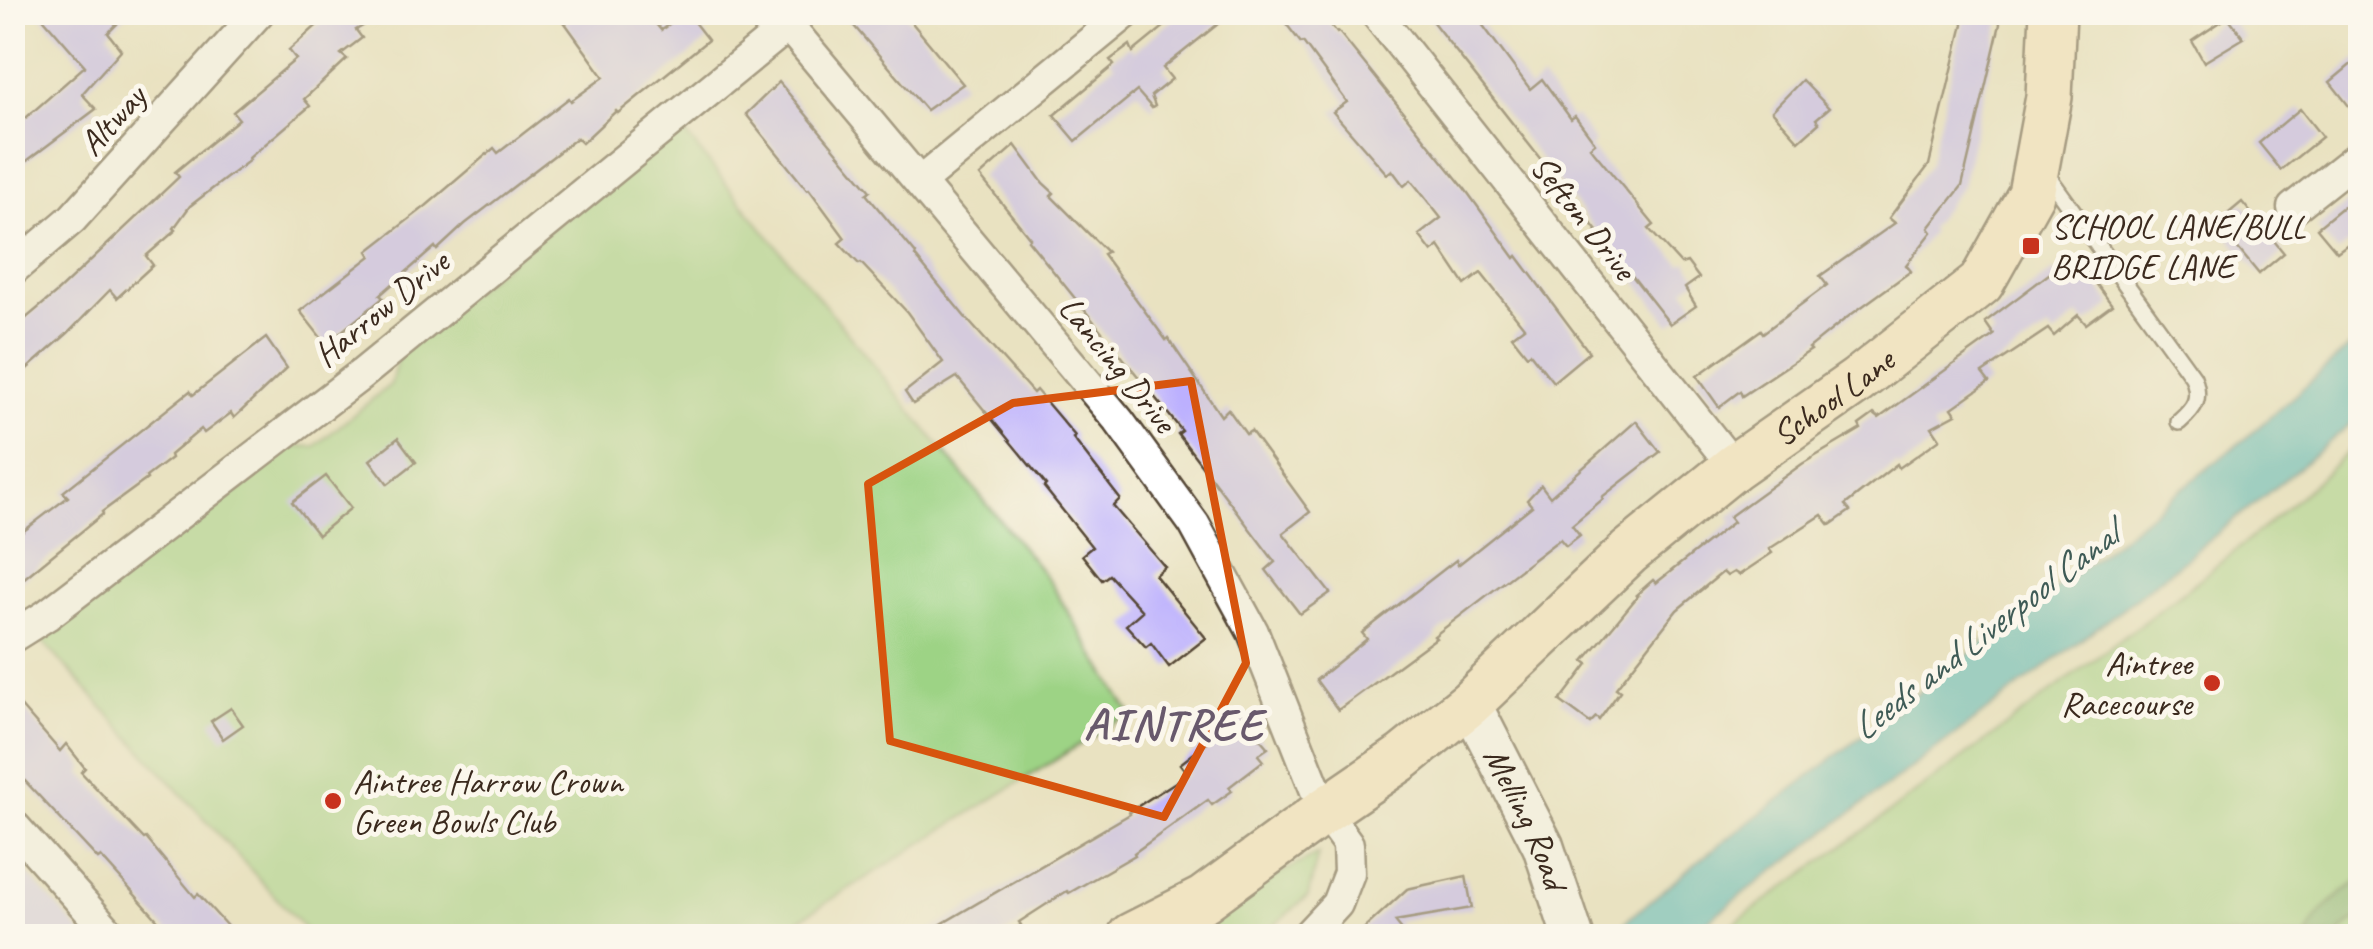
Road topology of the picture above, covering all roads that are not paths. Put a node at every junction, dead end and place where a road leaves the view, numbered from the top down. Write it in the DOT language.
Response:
graph roads {
  1 [pos="259,12"];
  2 [pos="1127,12"];
  3 [pos="1375,12"];
  4 [pos="2053,12"];
  5 [pos="783,19"];
  6 [pos="2360,155"];
  7 [pos="2038,162"];
  8 [pos="920,182"];
  9 [pos="2293,208"];
  10 [pos="12,270"];
  11 [pos="2180,422"];
  12 [pos="1734,467"];
  13 [pos="12,637"];
  14 [pos="1470,703"];
  15 [pos="1324,811"];
  16 [pos="12,824"];
  17 [pos="112,936"];
  18 [pos="1131,936"];
  19 [pos="1307,936"];
  20 [pos="1572,936"];
  1 -- 10 [label="street, Altway"];
  2 -- 8 [label="street"];
  3 -- 12 [label="street, Sefton Drive"];
  4 -- 7 [label="main road, School Lane"];
  5 -- 8 [label="street, Lancing Drive"];
  5 -- 13 [label="street, Harrow Drive"];
  6 -- 9 [label="street"];
  7 -- 11 [label="lane"];
  7 -- 12 [label="main road, School Lane"];
  8 -- 15 [label="street, Lancing Drive"];
  12 -- 14 [label="main road, School Lane"];
  14 -- 15 [label="main road, School Lane"];
  14 -- 20 [label="street, Melling Road"];
  15 -- 18 [label="main road, School Lane"];
  15 -- 19 [label="street, Lancing Drive"];
  16 -- 17 [label="street"];
}
